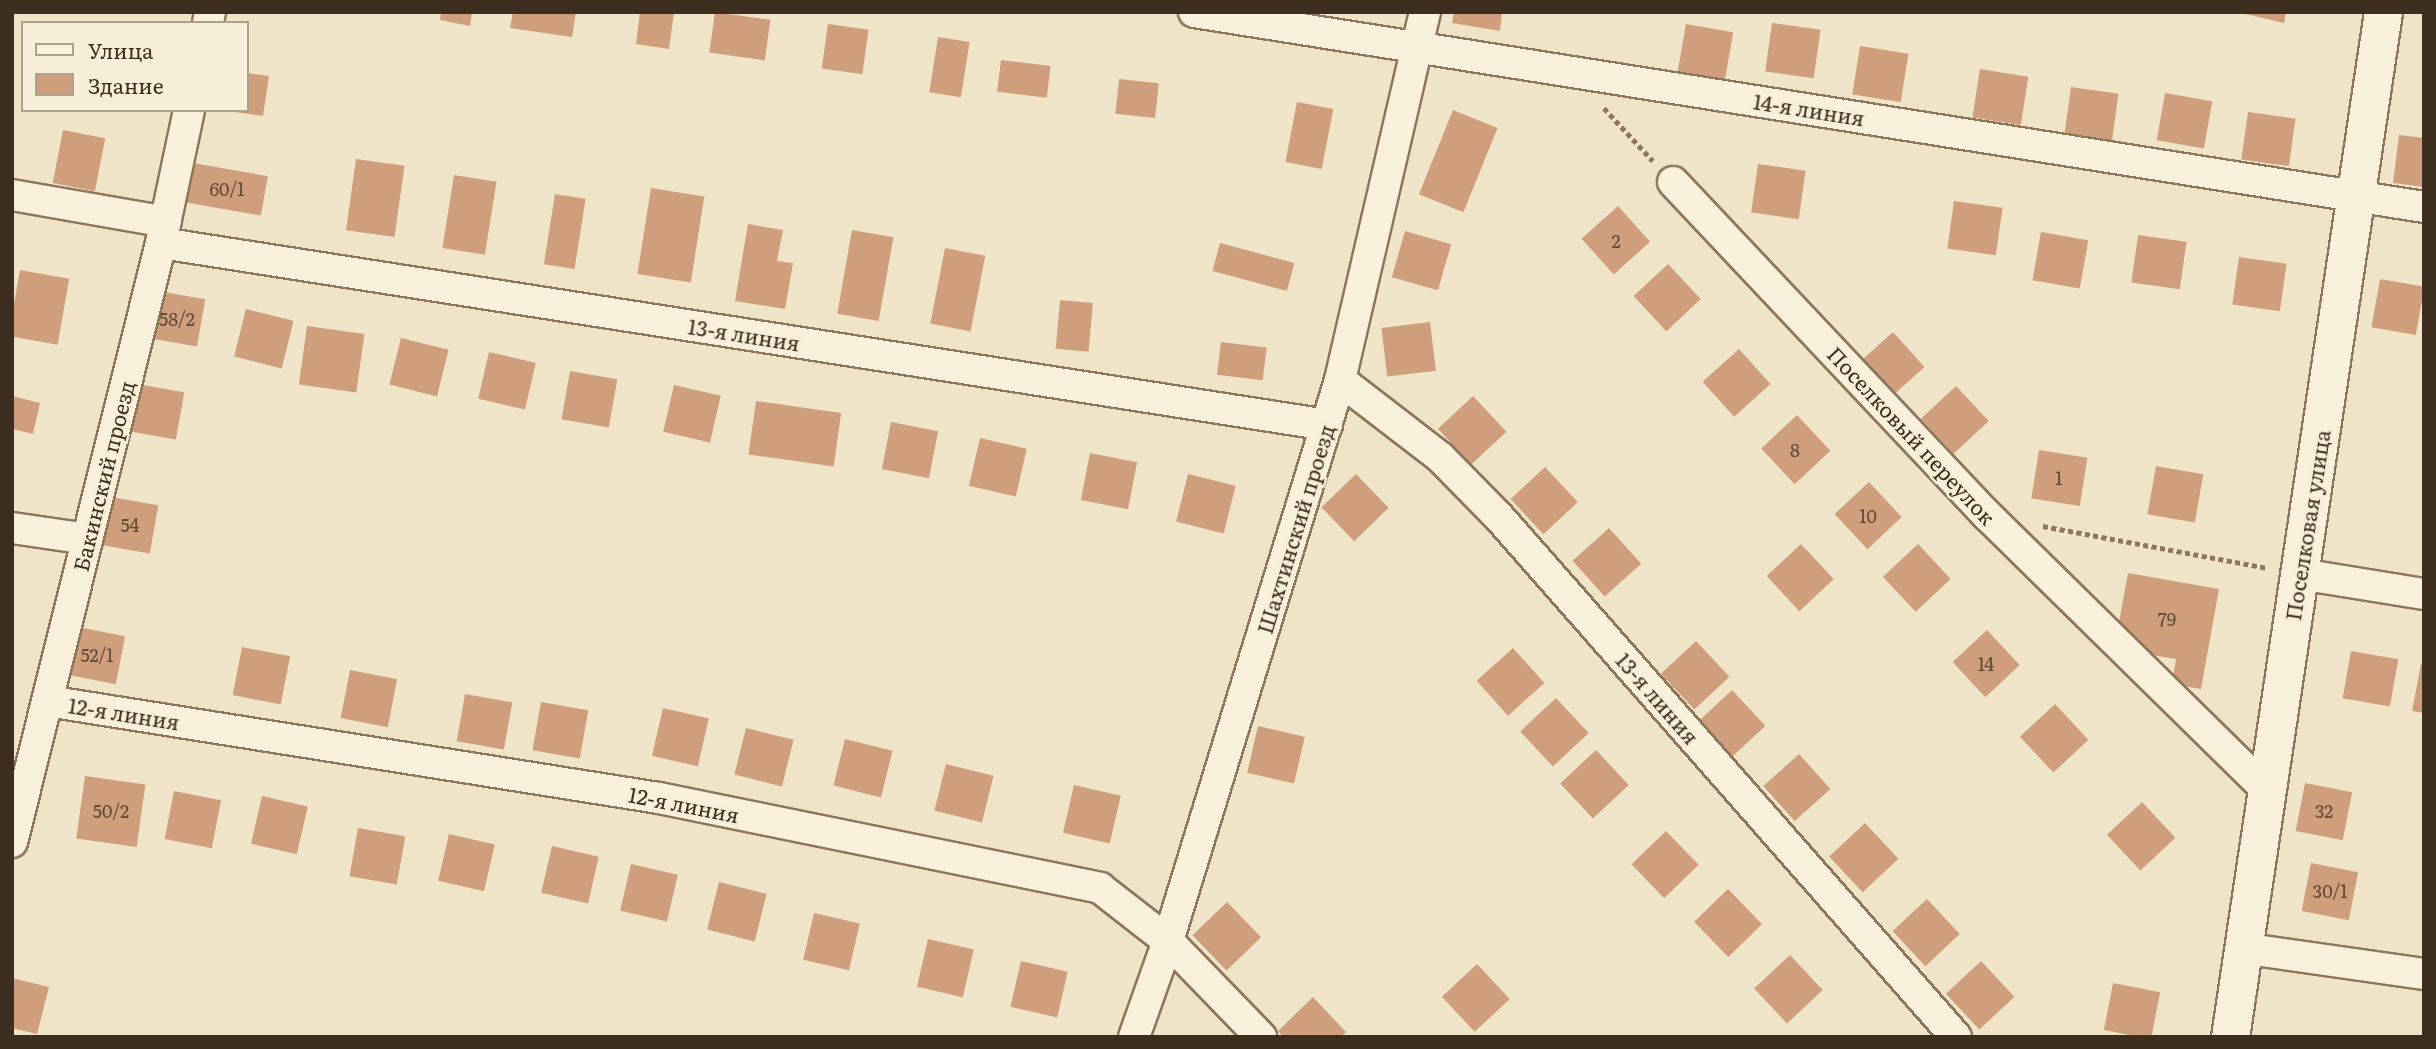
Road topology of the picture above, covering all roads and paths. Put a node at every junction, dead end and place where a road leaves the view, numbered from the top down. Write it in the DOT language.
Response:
graph roads {
  1 [pos="1194,12"];
  2 [pos="1425,12"];
  3 [pos="2383,12"];
  4 [pos="1418,47"];
  5 [pos="1569,71"];
  6 [pos="189,112"];
  7 [pos="1673,182"];
  8 [pos="2357,194"];
  9 [pos="12,195"];
  10 [pos="2424,207"];
  11 [pos="163,232"];
  12 [pos="1340,380"];
  13 [pos="1327,425"];
  14 [pos="1988,516"];
  15 [pos="12,528"];
  16 [pos="87,539"];
  17 [pos="2300,573"];
  18 [pos="2424,593"];
  19 [pos="47,701"];
  20 [pos="2266,789"];
  21 [pos="12,842"];
  22 [pos="1168,941"];
  23 [pos="2241,948"];
  24 [pos="2424,974"];
  25 [pos="1134,1037"];
  26 [pos="1261,1037"];
  27 [pos="1956,1037"];
  28 [pos="2230,1037"];
  1 -- 4 [label="street, 14-я линия"];
  2 -- 4 [label="street, Шахтинский проезд"];
  3 -- 8 [label="street, Поселковая улица"];
  4 -- 5 [label="street, 14-я линия"];
  4 -- 12 [label="street, Шахтинский проезд"];
  5 -- 7 [label="path"];
  5 -- 8 [label="street, 14-я линия"];
  6 -- 11 [label="street, Бакинский проезд"];
  7 -- 14 [label="street, Поселковый переулок"];
  8 -- 10 [label="street, 14-я линия"];
  8 -- 17 [label="street, Поселковая улица"];
  9 -- 11 [label="street, 13-я линия"];
  11 -- 13 [label="street, 13-я линия"];
  11 -- 16 [label="street, Бакинский проезд"];
  12 -- 13 [label="street, Шахтинский проезд"];
  12 -- 27 [label="street, 13-я линия"];
  13 -- 22 [label="street, Шахтинский проезд"];
  14 -- 17 [label="path"];
  14 -- 20 [label="street, Поселковый переулок"];
  15 -- 16 [label="street"];
  16 -- 19 [label="street, Бакинский проезд"];
  17 -- 18 [label="street"];
  17 -- 20 [label="street, Поселковая улица"];
  19 -- 21 [label="street, Бакинский проезд"];
  19 -- 22 [label="street, 12-я линия"];
  20 -- 23 [label="street, Поселковая улица"];
  22 -- 25 [label="street, Шахтинский проезд"];
  22 -- 26 [label="street, 12-я линия"];
  23 -- 24 [label="street"];
  23 -- 28 [label="street, Поселковая улица"];
}
